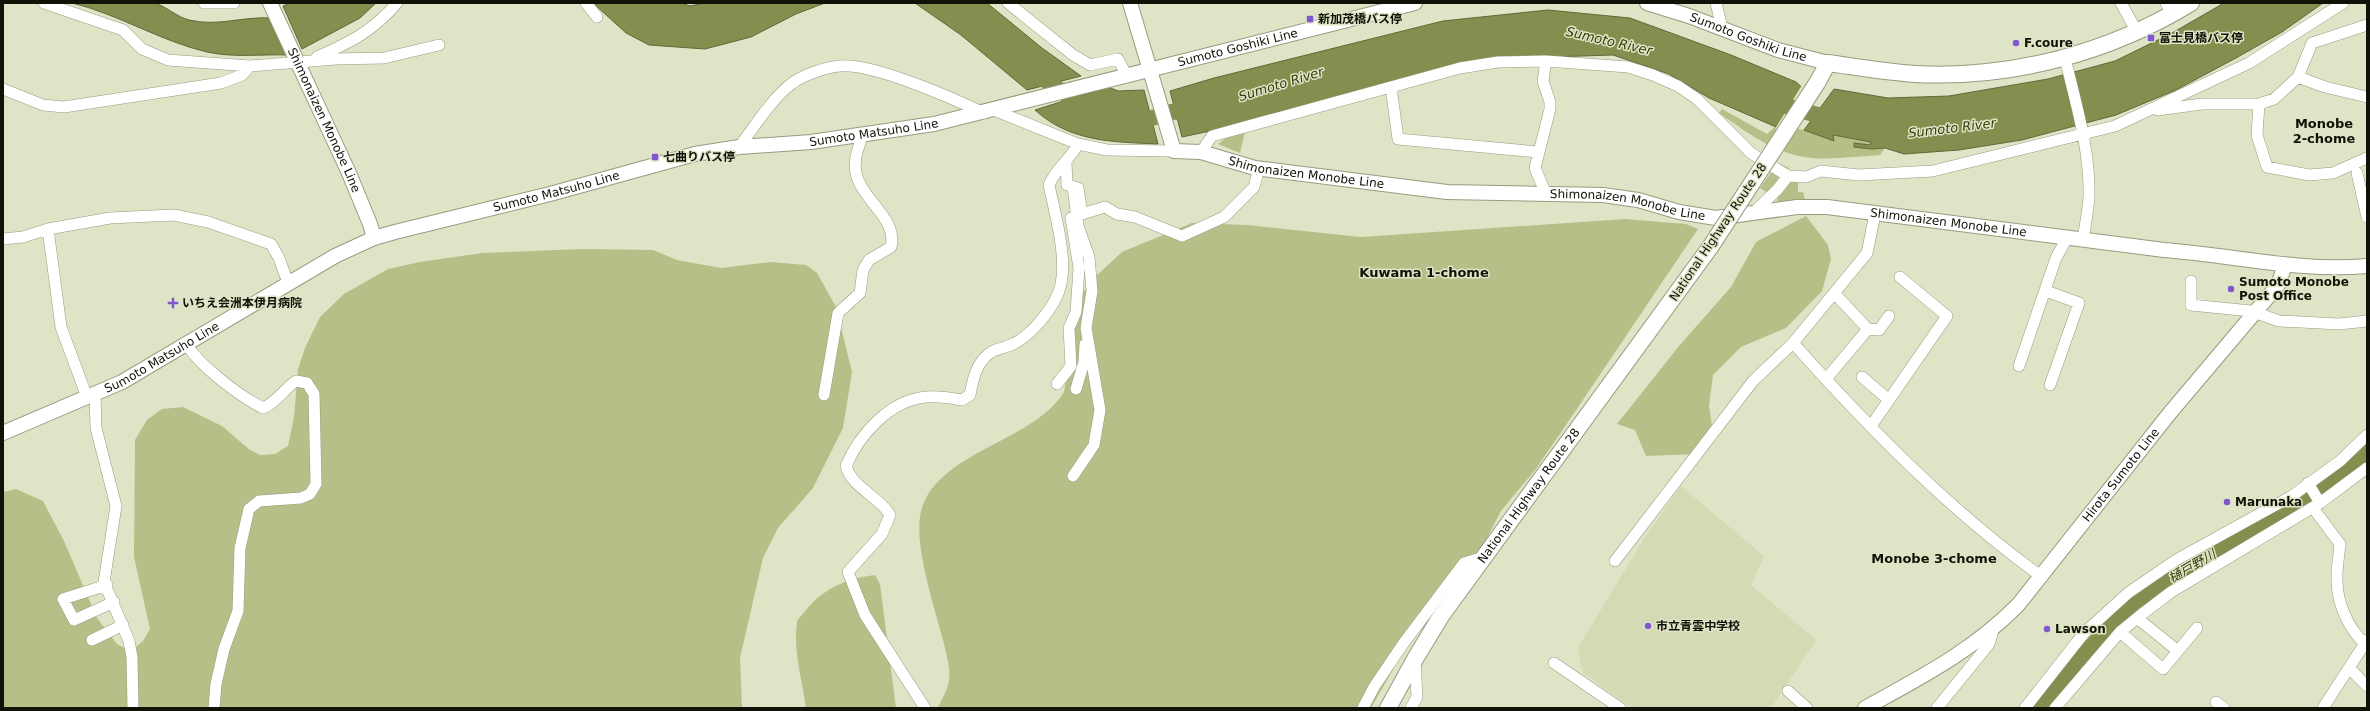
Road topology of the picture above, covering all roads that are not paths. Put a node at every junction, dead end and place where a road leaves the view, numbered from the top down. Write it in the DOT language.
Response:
graph roads {
  1 [pos="44,3"];
  2 [pos="204,3"];
  3 [pos="234,3"];
  4 [pos="270,3"];
  5 [pos="397,3"];
  6 [pos="586,3"];
  7 [pos="1008,3"];
  8 [pos="1130,3"];
  9 [pos="1415,3"];
  10 [pos="1647,3"];
  11 [pos="1716,3"];
  12 [pos="2121,3"];
  13 [pos="2190,3"];
  14 [pos="2343,3"];
  15 [pos="2169,9"];
  16 [pos="597,17"];
  17 [pos="2367,25"];
  18 [pos="1722,28"];
  19 [pos="2137,32"];
  20 [pos="439,45"];
  21 [pos="2064,58"];
  22 [pos="300,60"];
  23 [pos="1546,61"];
  24 [pos="1828,63"];
  25 [pos="250,66"];
  26 [pos="1150,69"];
  27 [pos="1127,76"];
  28 [pos="2298,76"];
  29 [pos="1391,87"];
  30 [pos="3,89"];
  31 [pos="2367,97"];
  32 [pos="2259,104"];
  33 [pos="2147,111"];
  34 [pos="990,112"];
  35 [pos="2083,131"];
  36 [pos="863,134"];
  37 [pos="1078,144"];
  38 [pos="739,147"];
  39 [pos="1173,148"];
  40 [pos="1201,152"];
  41 [pos="1538,152"];
  42 [pos="2367,158"];
  43 [pos="1066,162"];
  44 [pos="1259,168"];
  45 [pos="2357,173"];
  46 [pos="1788,176"];
  47 [pos="1070,186"];
  48 [pos="1546,194"];
  49 [pos="1753,213"];
  50 [pos="1875,214"];
  51 [pos="2367,217"];
  52 [pos="48,230"];
  53 [pos="374,238"];
  54 [pos="2067,238"];
  55 [pos="3,239"];
  56 [pos="2082,240"];
  57 [pos="2285,265"];
  58 [pos="2367,266"];
  59 [pos="1900,277"];
  60 [pos="2191,281"];
  61 [pos="288,283"];
  62 [pos="2046,291"];
  63 [pos="1835,294"];
  64 [pos="2255,313"];
  65 [pos="1889,316"];
  66 [pos="2367,321"];
  67 [pos="1086,328"];
  68 [pos="1868,329"];
  69 [pos="1793,343"];
  70 [pos="186,344"];
  71 [pos="2019,366"];
  72 [pos="1862,377"];
  73 [pos="1826,379"];
  74 [pos="1057,384"];
  75 [pos="2050,385"];
  76 [pos="1076,389"];
  77 [pos="91,395"];
  78 [pos="824,395"];
  79 [pos="1889,400"];
  80 [pos="1099,405"];
  81 [pos="1871,426"];
  82 [pos="1088,431"];
  83 [pos="3,433"];
  84 [pos="2367,435"];
  85 [pos="2367,468"];
  86 [pos="1073,476"];
  87 [pos="2308,483"];
  88 [pos="2316,505"];
  89 [pos="1484,558"];
  90 [pos="1615,561"];
  91 [pos="2042,577"];
  92 [pos="107,586"];
  93 [pos="114,602"];
  94 [pos="2137,618"];
  95 [pos="122,625"];
  96 [pos="2198,628"];
  97 [pos="1993,630"];
  98 [pos="2120,632"];
  99 [pos="92,640"];
  100 [pos="2366,644"];
  101 [pos="2178,651"];
  102 [pos="1415,659"];
  103 [pos="1554,663"];
  104 [pos="2350,669"];
  105 [pos="2367,686"];
  106 [pos="1788,691"];
  107 [pos="133,708"];
  108 [pos="214,708"];
  109 [pos="926,708"];
  110 [pos="1363,708"];
  111 [pos="1388,708"];
  112 [pos="1411,708"];
  113 [pos="1620,708"];
  114 [pos="1807,708"];
  115 [pos="1865,708"];
  116 [pos="1937,708"];
  117 [pos="2025,708"];
  118 [pos="2055,708"];
  119 [pos="2323,708"];
  1 -- 25 [label="street"];
  2 -- 3 [label="street"];
  4 -- 22 [label="main road, Shimonaizen Monobe Line"];
  5 -- 22 [label="street"];
  6 -- 16 [label="street"];
  7 -- 27 [label="street"];
  8 -- 26 [label="main road"];
  9 -- 26 [label="main road, Sumoto Goshiki Line"];
  10 -- 18 [label="main road, Sumoto Goshiki Line"];
  11 -- 18 [label="street"];
  12 -- 19 [label="street"];
  13 -- 15 [label="highway"];
  14 -- 33 [label="street"];
  15 -- 19 [label="highway"];
  17 -- 28 [label="street"];
  18 -- 24 [label="main road, Sumoto Goshiki Line"];
  19 -- 21 [label="highway"];
  20 -- 22 [label="street"];
  21 -- 24 [label="highway"];
  21 -- 35 [label="street"];
  22 -- 25 [label="street"];
  22 -- 53 [label="main road, Shimonaizen Monobe Line"];
  23 -- 29 [label="street"];
  23 -- 41 [label="street"];
  23 -- 46 [label="street"];
  24 -- 89 [label="highway, National Highway Route 28, bridge"];
  25 -- 30 [label="street"];
  26 -- 27 [label="main road, Sumoto Matsuho Line"];
  26 -- 39 [label="main road"];
  27 -- 34 [label="main road, Sumoto Matsuho Line"];
  28 -- 31 [label="street"];
  28 -- 32 [label="street"];
  29 -- 40 [label="street"];
  29 -- 41 [label="street"];
  32 -- 33 [label="street"];
  32 -- 42 [label="street"];
  33 -- 35 [label="street"];
  34 -- 36 [label="main road, Sumoto Matsuho Line"];
  34 -- 37 [label="street"];
  34 -- 38 [label="street"];
  35 -- 46 [label="street"];
  35 -- 56 [label="street"];
  36 -- 38 [label="main road, Sumoto Matsuho Line"];
  36 -- 78 [label="street"];
  37 -- 39 [label="street"];
  37 -- 43 [label="street"];
  38 -- 53 [label="main road, Sumoto Matsuho Line"];
  39 -- 40 [label="main road, Shimonaizen Monobe Line"];
  40 -- 44 [label="main road, Shimonaizen Monobe Line"];
  41 -- 48 [label="street"];
  43 -- 47 [label="street"];
  43 -- 109 [label="street"];
  44 -- 47 [label="street"];
  44 -- 48 [label="main road, Shimonaizen Monobe Line"];
  45 -- 51 [label="street"];
  46 -- 49 [label="street"];
  47 -- 67 [label="street"];
  47 -- 74 [label="street"];
  48 -- 49 [label="main road, Shimonaizen Monobe Line"];
  49 -- 50 [label="main road, Shimonaizen Monobe Line"];
  50 -- 54 [label="main road, Shimonaizen Monobe Line"];
  50 -- 63 [label="street"];
  52 -- 55 [label="street"];
  52 -- 61 [label="street"];
  52 -- 77 [label="street"];
  53 -- 61 [label="main road, Sumoto Matsuho Line"];
  54 -- 56 [label="main road, Shimonaizen Monobe Line"];
  54 -- 62 [label="street"];
  56 -- 57 [label="main road, Shimonaizen Monobe Line"];
  57 -- 58 [label="main road"];
  57 -- 64 [label="main road, Hirota Sumoto Line"];
  59 -- 79 [label="street"];
  60 -- 64 [label="street"];
  61 -- 70 [label="main road, Sumoto Matsuho Line"];
  62 -- 71 [label="street"];
  62 -- 75 [label="street"];
  63 -- 68 [label="street"];
  63 -- 69 [label="street"];
  64 -- 66 [label="street"];
  64 -- 91 [label="main road, Hirota Sumoto Line"];
  65 -- 68 [label="street"];
  67 -- 76 [label="street"];
  67 -- 80 [label="street"];
  68 -- 73 [label="street"];
  69 -- 73 [label="street"];
  69 -- 90 [label="street"];
  70 -- 77 [label="main road, Sumoto Matsuho Line"];
  70 -- 108 [label="street"];
  72 -- 79 [label="street"];
  73 -- 81 [label="street"];
  77 -- 83 [label="main road, Sumoto Matsuho Line"];
  77 -- 92 [label="street"];
  79 -- 81 [label="street"];
  80 -- 82 [label="street"];
  80 -- 86 [label="street"];
  81 -- 91 [label="street"];
  84 -- 87 [label="street"];
  85 -- 88 [label="street"];
  87 -- 88 [label="street"];
  87 -- 117 [label="street"];
  88 -- 94 [label="street"];
  88 -- 100 [label="street"];
  89 -- 102 [label="highway, National Highway Route 28"];
  89 -- 110 [label="street"];
  91 -- 97 [label="main road, Hirota Sumoto Line"];
  92 -- 93 [label="street"];
  92 -- 93 [label="street"];
  93 -- 95 [label="street"];
  94 -- 98 [label="street"];
  94 -- 101 [label="street"];
  95 -- 99 [label="street"];
  95 -- 107 [label="street"];
  96 -- 101 [label="street"];
  97 -- 115 [label="main road, Hirota Sumoto Line"];
  97 -- 116 [label="street"];
  98 -- 101 [label="street"];
  98 -- 118 [label="street"];
  100 -- 104 [label="street"];
  102 -- 111 [label="highway, National Highway Route 28"];
  102 -- 112 [label="street"];
  103 -- 113 [label="street"];
  104 -- 105 [label="street"];
  104 -- 119 [label="street"];
  106 -- 114 [label="street"];
}
